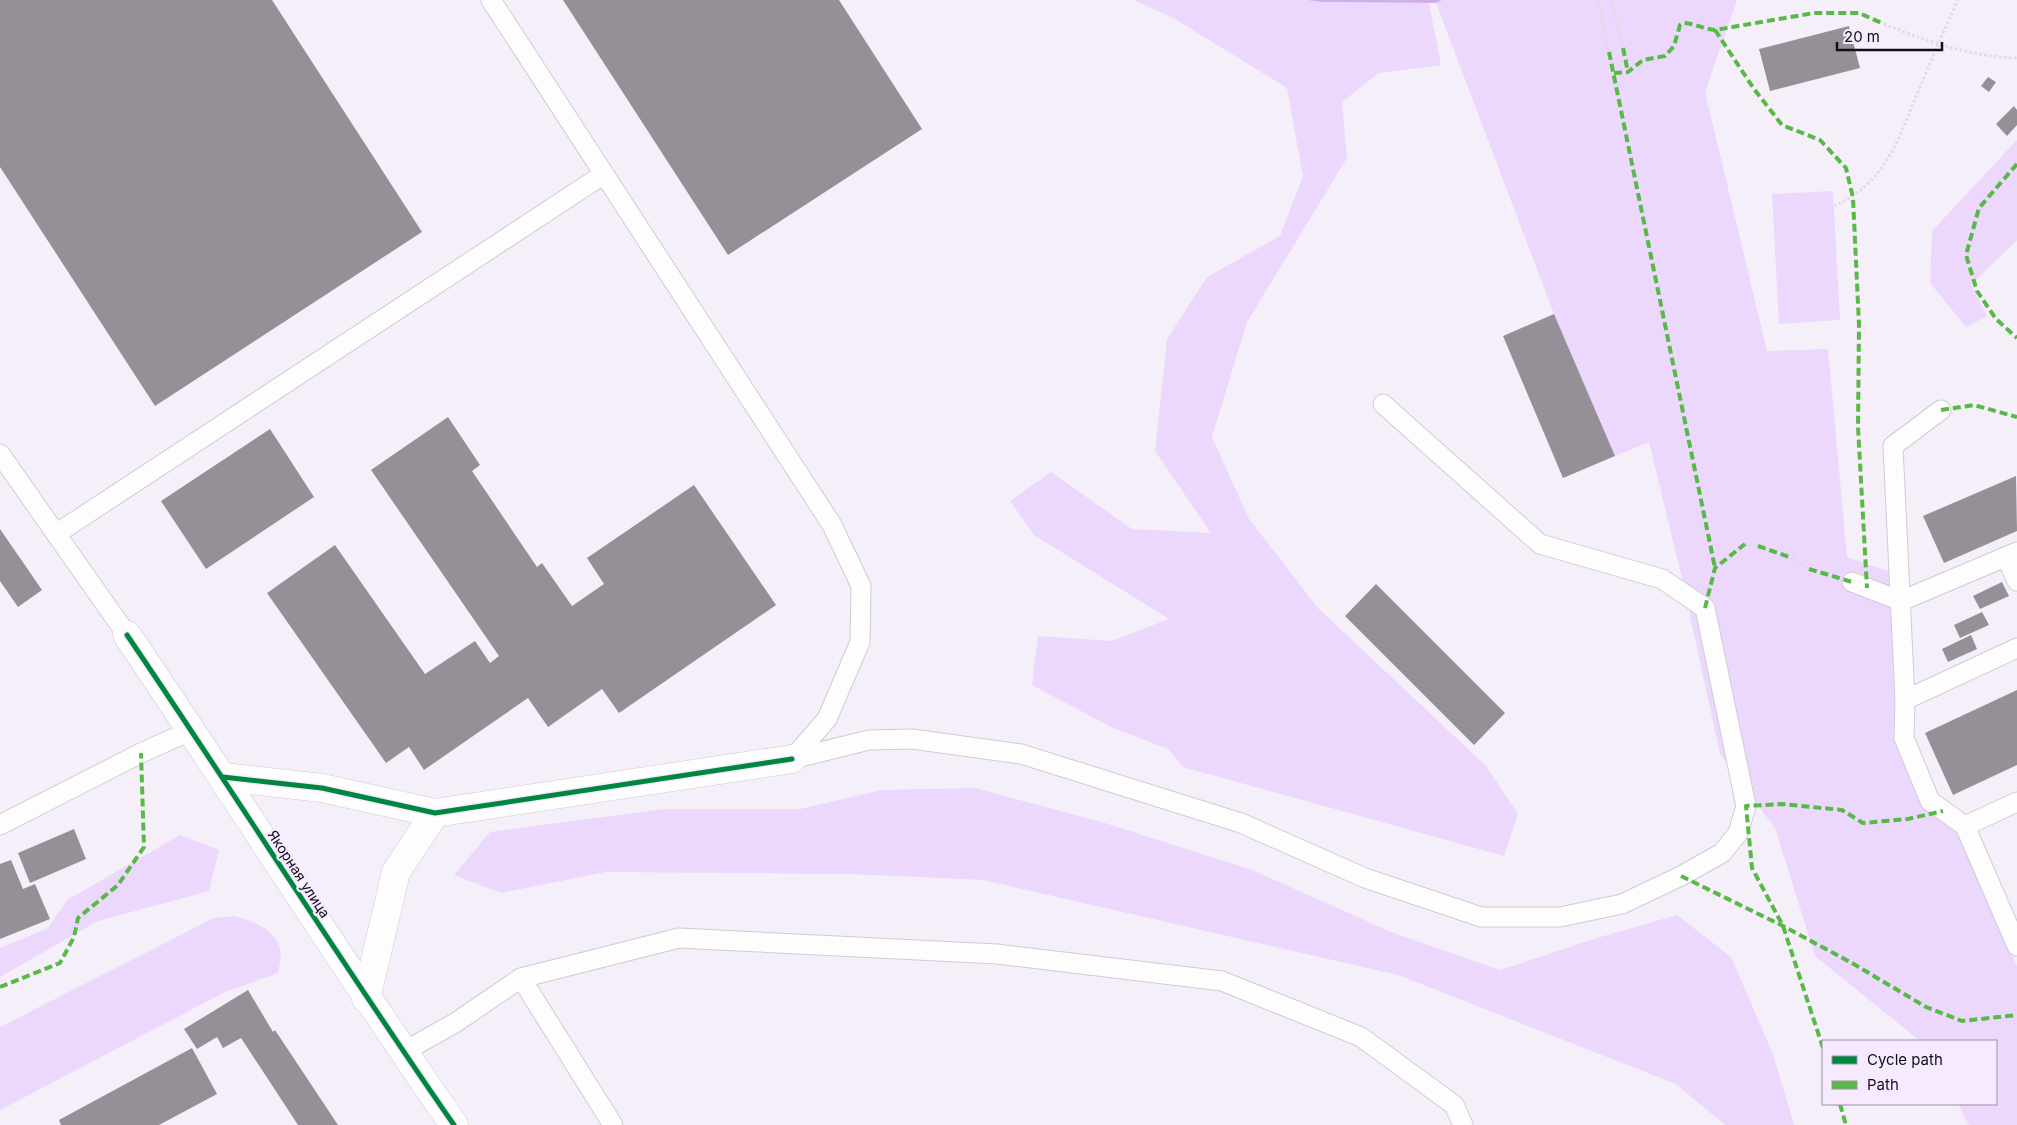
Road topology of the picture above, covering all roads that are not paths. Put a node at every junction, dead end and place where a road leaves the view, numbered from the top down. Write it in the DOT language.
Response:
graph roads {
  1 [pos="491,0"];
  2 [pos="604,174"];
  3 [pos="1383,404"];
  4 [pos="1941,410"];
  5 [pos="0,454"];
  6 [pos="56,534"];
  7 [pos="2011,554"];
  8 [pos="2017,580"];
  9 [pos="1852,582"];
  10 [pos="1901,600"];
  11 [pos="127,635"];
  12 [pos="2017,648"];
  13 [pos="1905,700"];
  14 [pos="192,730"];
  15 [pos="792,759"];
  16 [pos="223,776"];
  17 [pos="2017,802"];
  18 [pos="435,813"];
  19 [pos="0,825"];
  20 [pos="1965,826"];
  21 [pos="2017,946"];
  22 [pos="521,978"];
  23 [pos="366,999"];
  24 [pos="403,1052"];
  25 [pos="454,1125"];
  26 [pos="613,1125"];
  27 [pos="1463,1125"];
  1 -- 2 [label="lane"];
  2 -- 6 [label="lane"];
  2 -- 15 [label="lane"];
  3 -- 15 [label="lane"];
  4 -- 10 [label="lane"];
  5 -- 6 [label="lane"];
  6 -- 11 [label="lane"];
  7 -- 8 [label="lane"];
  7 -- 10 [label="lane"];
  9 -- 10 [label="lane"];
  10 -- 13 [label="lane"];
  11 -- 14 [label="street, Якорная улица"];
  12 -- 13 [label="lane"];
  13 -- 20 [label="lane"];
  14 -- 16 [label="street, Якорная улица"];
  14 -- 19 [label="lane"];
  15 -- 18 [label="street"];
  16 -- 18 [label="street"];
  16 -- 23 [label="street, Якорная улица"];
  17 -- 20 [label="lane"];
  18 -- 23 [label="street"];
  20 -- 21 [label="lane"];
  22 -- 24 [label="lane"];
  22 -- 26 [label="lane"];
  22 -- 27 [label="lane"];
  23 -- 24 [label="street, Якорная улица"];
  24 -- 25 [label="street, Якорная улица"];
}
